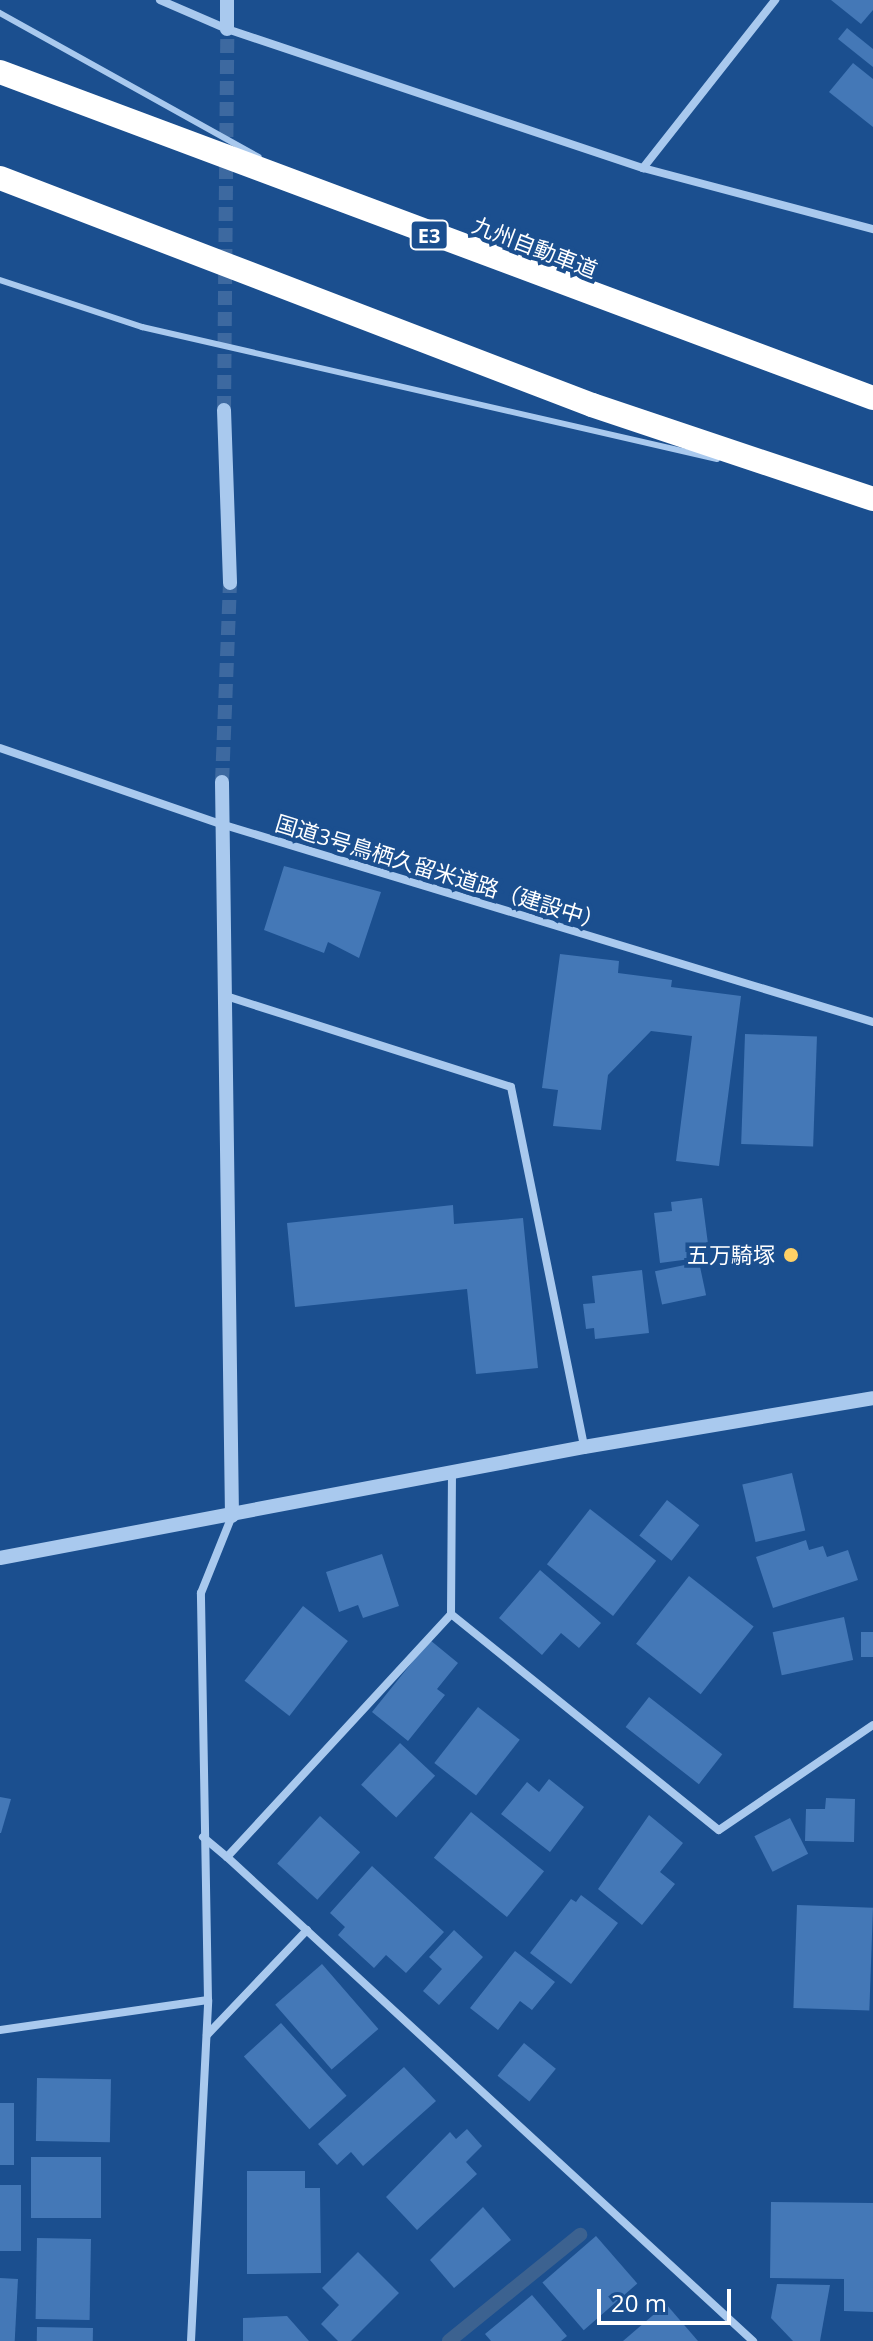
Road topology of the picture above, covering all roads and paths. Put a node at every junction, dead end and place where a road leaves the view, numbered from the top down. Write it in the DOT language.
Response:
graph roads {
  1 [pos="160,0"];
  2 [pos="227,0"];
  3 [pos="775,0"];
  4 [pos="0,13"];
  5 [pos="227,29"];
  6 [pos="0,72"];
  7 [pos="643,168"];
  8 [pos="0,178"];
  9 [pos="335,199"];
  10 [pos="873,229"];
  11 [pos="0,280"];
  12 [pos="866,396"];
  13 [pos="224,410"];
  14 [pos="829,485"];
  15 [pos="873,499"];
  16 [pos="230,583"];
  17 [pos="0,748"];
  18 [pos="222,782"];
  19 [pos="221,824"];
  20 [pos="226,996"];
  21 [pos="873,1022"];
  22 [pos="873,1398"];
  23 [pos="584,1447"];
  24 [pos="452,1472"];
  25 [pos="232,1516"];
  26 [pos="0,1558"];
  27 [pos="451,1614"];
  28 [pos="873,1725"];
  29 [pos="203,1837"];
  30 [pos="227,1857"];
  31 [pos="307,1930"];
  32 [pos="208,2000"];
  33 [pos="0,2030"];
  34 [pos="206,2035"];
  35 [pos="191,2341"];
  36 [pos="753,2341"];
  1 -- 5 [label="street"];
  2 -- 5 [label="street"];
  3 -- 7 [label="street"];
  4 -- 9 [label="lane"];
  5 -- 7 [label="street"];
  6 -- 9 [label="highway, 九州自動車道 / E3"];
  7 -- 10 [label="street"];
  8 -- 14 [label="highway"];
  9 -- 12 [label="highway, 九州自動車道 / E3"];
  11 -- 14 [label="lane"];
  13 -- 16 [label="street"];
  14 -- 15 [label="highway"];
  17 -- 19 [label="street, 国道3号鳥栖久留米道路（建設中）"];
  18 -- 19 [label="street"];
  19 -- 20 [label="street"];
  19 -- 21 [label="street, 国道3号鳥栖久留米道路（建設中）"];
  20 -- 23 [label="street"];
  20 -- 25 [label="street"];
  22 -- 23 [label="street"];
  23 -- 24 [label="street"];
  24 -- 25 [label="street"];
  24 -- 27 [label="street"];
  25 -- 26 [label="street"];
  25 -- 29 [label="street"];
  27 -- 28 [label="street"];
  27 -- 30 [label="street"];
  29 -- 30 [label="street"];
  29 -- 32 [label="street"];
  30 -- 31 [label="street"];
  31 -- 34 [label="street"];
  31 -- 36 [label="street"];
  32 -- 33 [label="street"];
  32 -- 34 [label="street"];
  34 -- 35 [label="street"];
}
